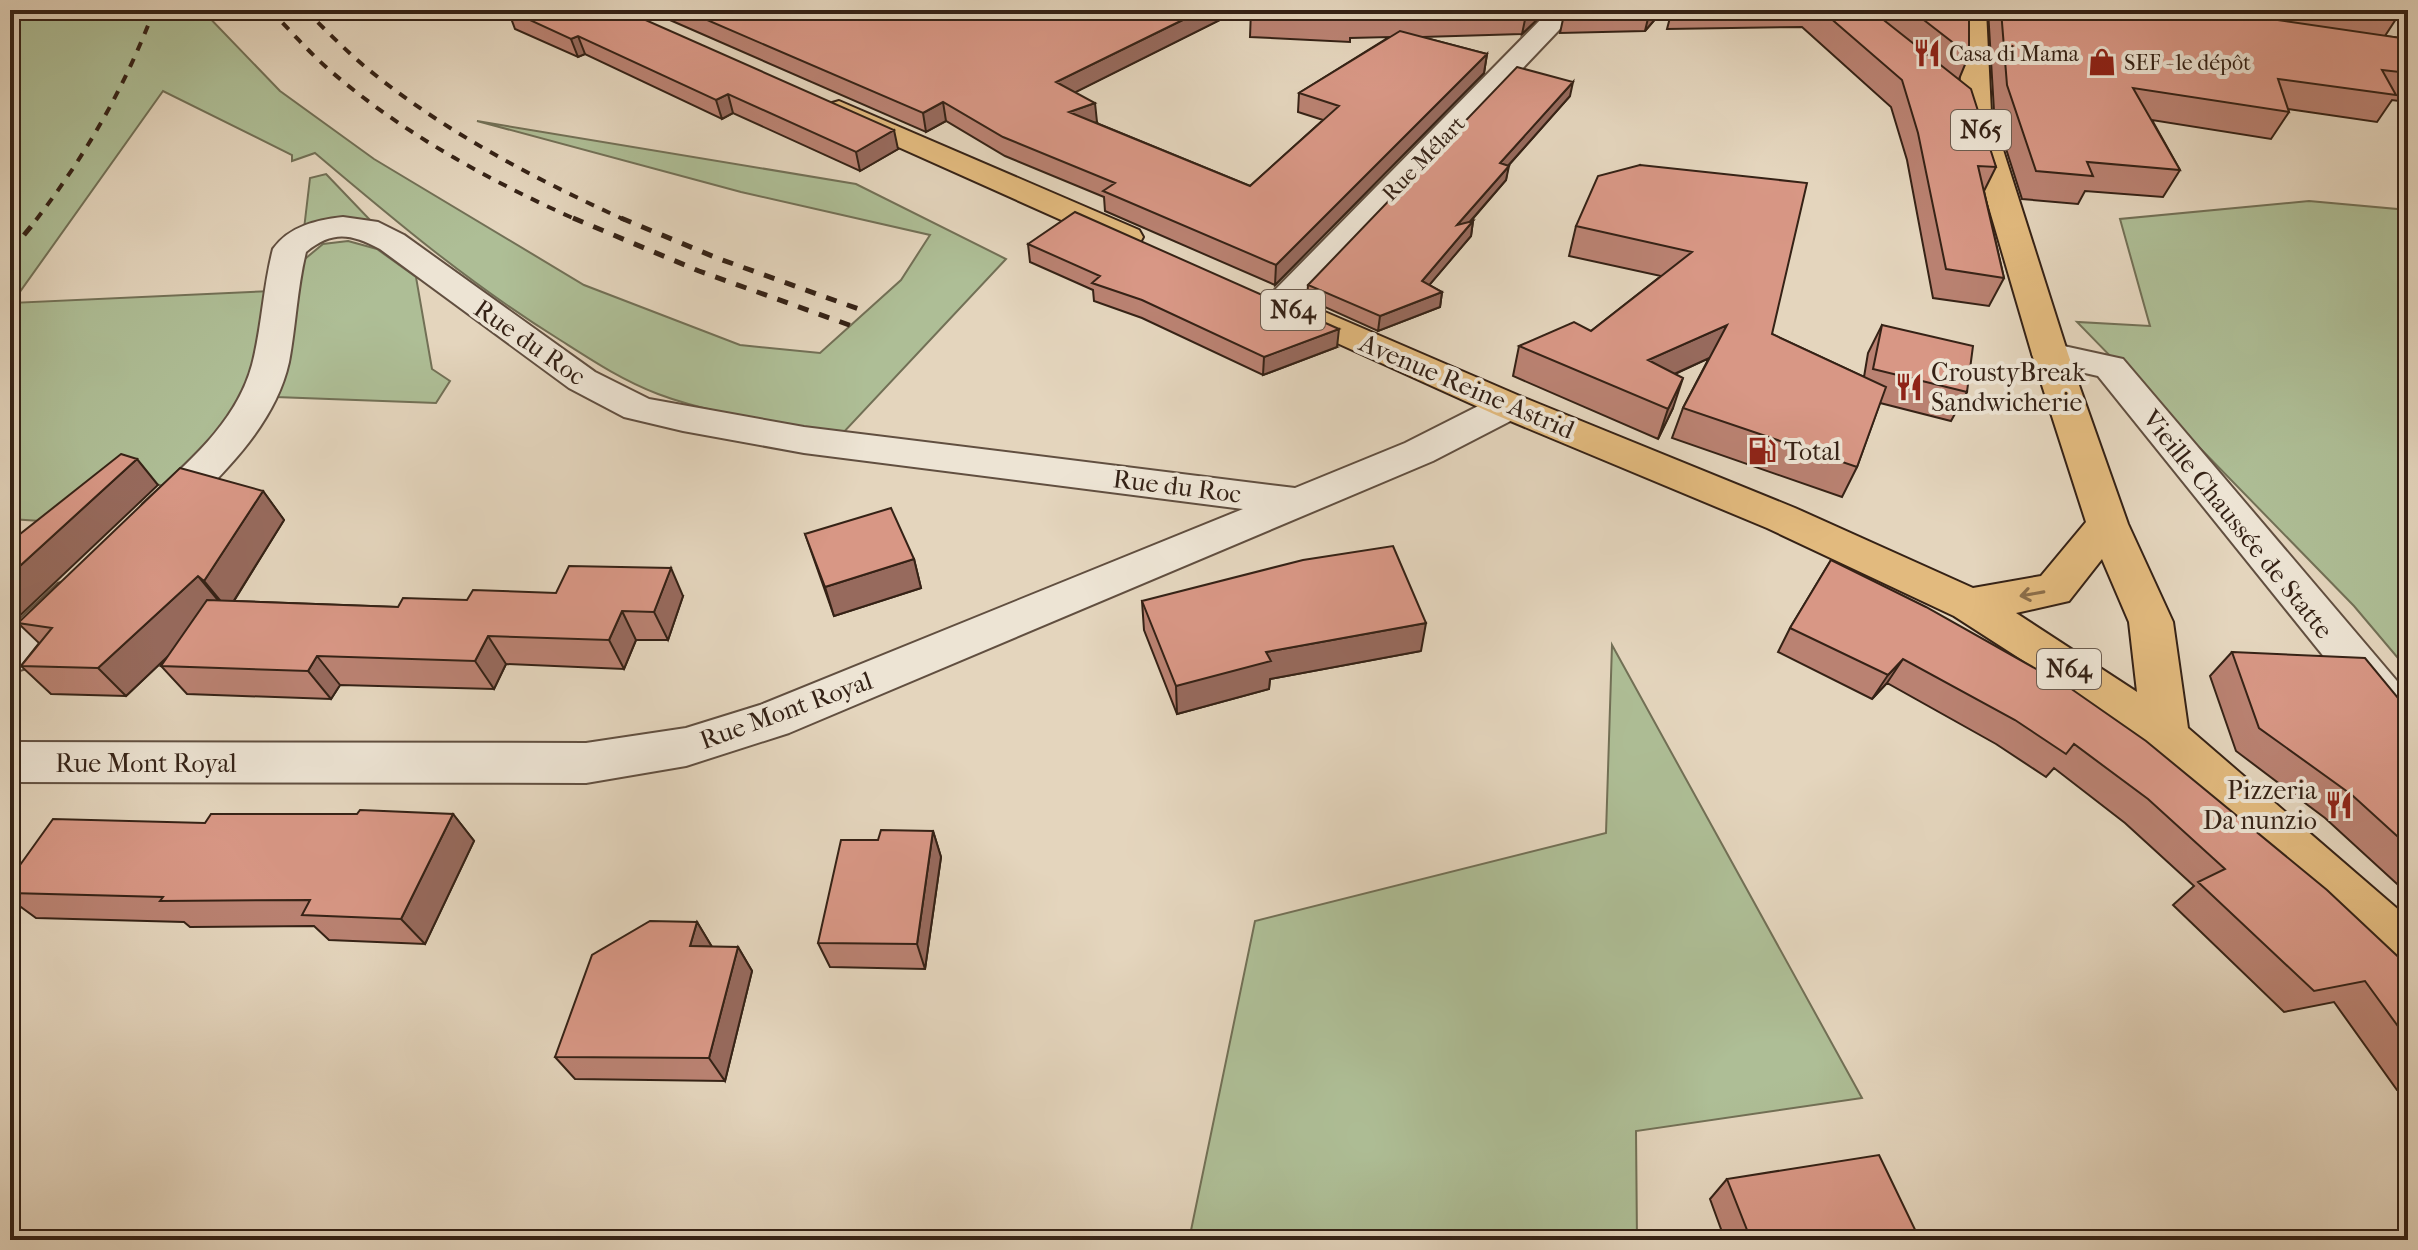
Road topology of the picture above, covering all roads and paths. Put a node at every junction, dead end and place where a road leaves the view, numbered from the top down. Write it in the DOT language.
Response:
graph roads {
  1 [pos="1565,10"];
  2 [pos="1973,10"];
  3 [pos="807,96"];
  4 [pos="1154,249"];
  5 [pos="1266,298"];
  6 [pos="2050,354"];
  7 [pos="1509,406"];
  8 [pos="1297,502"];
  9 [pos="2107,524"];
  10 [pos="132,538"];
  11 [pos="100,569"];
  12 [pos="1969,605"];
  13 [pos="10,656"];
  14 [pos="2408,727"];
  15 [pos="2166,737"];
  16 [pos="10,762"];
  17 [pos="2408,952"];
  1 -- 5 [label="street, Rue Mélart"];
  2 -- 6 [label="main road, N65"];
  3 -- 4 [label="main road"];
  5 -- 7 [label="main road, Avenue Reine Astrid / N64"];
  6 -- 9 [label="main road, N65"];
  6 -- 14 [label="street, Vieille Chaussée de Statte"];
  7 -- 8 [label="street, Rue Mont Royal"];
  7 -- 12 [label="main road, Avenue Reine Astrid / N64"];
  8 -- 10 [label="street, Rue du Roc"];
  8 -- 16 [label="street, Rue Mont Royal"];
  9 -- 12 [label="main road, one-way"];
  9 -- 15 [label="main road, N65"];
  11 -- 13 [label="street"];
  12 -- 15 [label="main road, Avenue Reine Astrid / N64"];
  15 -- 17 [label="main road, N64"];
}
